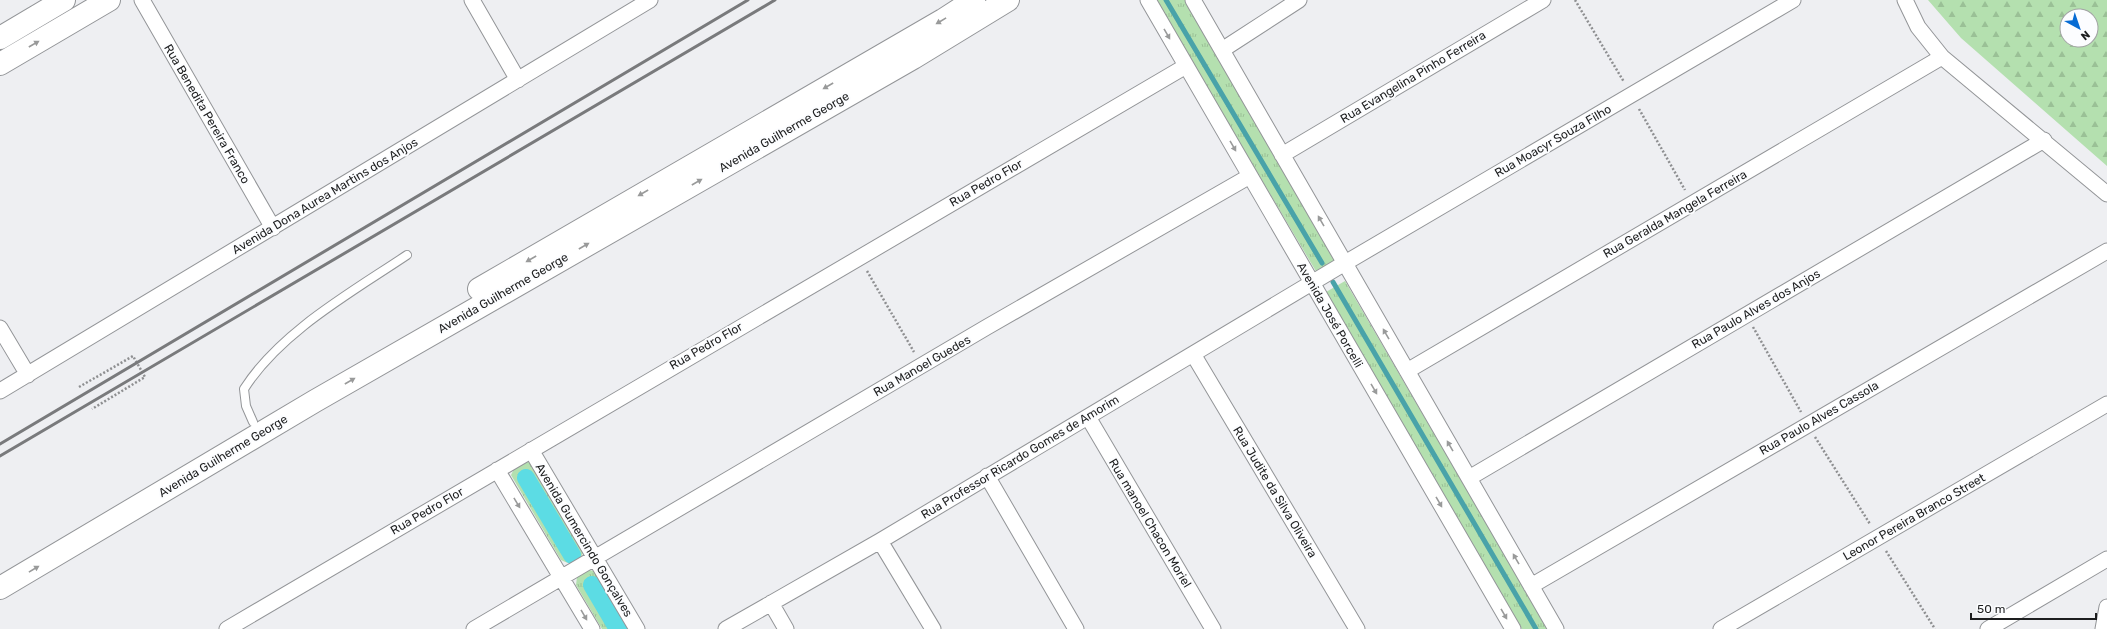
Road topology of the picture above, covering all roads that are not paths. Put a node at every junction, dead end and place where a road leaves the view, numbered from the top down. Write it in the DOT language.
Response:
graph roads {
  1 [pos="64,0"];
  2 [pos="109,0"];
  3 [pos="142,0"];
  4 [pos="472,0"];
  5 [pos="650,0"];
  6 [pos="974,0"];
  7 [pos="1008,0"];
  8 [pos="1148,0"];
  9 [pos="1193,0"];
  10 [pos="1299,0"];
  11 [pos="1543,0"];
  12 [pos="1793,0"];
  13 [pos="1905,0"];
  14 [pos="0,38"];
  15 [pos="1222,50"];
  16 [pos="1942,57"];
  17 [pos="0,64"];
  18 [pos="1186,66"];
  19 [pos="518,80"];
  20 [pos="2044,140"];
  21 [pos="1282,155"];
  22 [pos="1250,176"];
  23 [pos="2107,194"];
  24 [pos="273,228"];
  25 [pos="2107,251"];
  26 [pos="406,255"];
  27 [pos="1345,263"];
  28 [pos="1312,283"];
  29 [pos="0,328"];
  30 [pos="1193,354"];
  31 [pos="1407,372"];
  32 [pos="28,374"];
  33 [pos="0,391"];
  34 [pos="2107,404"];
  35 [pos="1088,417"];
  36 [pos="253,422"];
  37 [pos="531,450"];
  38 [pos="497,470"];
  39 [pos="987,476"];
  40 [pos="1469,478"];
  41 [pos="880,541"];
  42 [pos="595,558"];
  43 [pos="2107,559"];
  44 [pos="0,571"];
  45 [pos="562,577"];
  46 [pos="1531,586"];
  47 [pos="0,588"];
  48 [pos="771,603"];
  49 [pos="2107,607"];
  50 [pos="227,629"];
  51 [pos="474,629"];
  52 [pos="592,629"];
  53 [pos="637,629"];
  54 [pos="726,629"];
  55 [pos="786,629"];
  56 [pos="933,629"];
  57 [pos="1076,629"];
  58 [pos="1213,629"];
  59 [pos="1357,629"];
  60 [pos="1513,629"];
  61 [pos="1556,629"];
  62 [pos="1721,629"];
  63 [pos="1988,629"];
  64 [pos="2103,629"];
  1 -- 14 [label="main road"];
  17 -- 2 [label="main road, one-way"];
  3 -- 24 [label="street, Rua Benedita Pereira Franco"];
  4 -- 19 [label="street"];
  5 -- 19 [label="street, Avenida Dona Aurea Martins dos Anjos"];
  6 -- 36 [label="main road, Avenida Guilherme George, one-way"];
  47 -- 7 [label="main road, Avenida Guilherme George, one-way"];
  8 -- 18 [label="street, Avenida José Porcelli, one-way"];
  9 -- 15 [label="street"];
  10 -- 15 [label="street"];
  11 -- 21 [label="street, Rua Evangelina Pinho Ferreira"];
  12 -- 27 [label="street, Rua Moacyr Souza Filho"];
  13 -- 16 [label="street"];
  15 -- 21 [label="street"];
  16 -- 20 [label="street"];
  16 -- 31 [label="street, Rua Geralda Mangela Ferreira"];
  18 -- 22 [label="street, Avenida José Porcelli, one-way"];
  18 -- 37 [label="street, Rua Pedro Flor"];
  19 -- 24 [label="street, Avenida Dona Aurea Martins dos Anjos"];
  20 -- 23 [label="street"];
  20 -- 40 [label="street, Rua Paulo Alves dos Anjos"];
  27 -- 21 [label="street, one-way"];
  22 -- 28 [label="street, Avenida José Porcelli"];
  22 -- 42 [label="street, Rua Manoel Guedes"];
  24 -- 32 [label="street, Avenida Dona Aurea Martins dos Anjos"];
  25 -- 46 [label="street, Rua Paulo Alves Cassola"];
  26 -- 36 [label="lane"];
  27 -- 28 [label="street, Rua Moacyr Souza Filho"];
  31 -- 27 [label="street, one-way"];
  28 -- 30 [label="street, Rua Professor Ricardo Gomes de Amorim"];
  28 -- 60 [label="street, Avenida José Porcelli, one-way"];
  29 -- 32 [label="street"];
  30 -- 35 [label="street, Rua Professor Ricardo Gomes de Amorim"];
  30 -- 59 [label="street, Rua Judite da Silva Oliveira"];
  40 -- 31 [label="street, one-way"];
  32 -- 33 [label="street, Avenida Dona Aurea Martins dos Anjos"];
  34 -- 62 [label="street, Leonor Pereira Branco Street"];
  35 -- 39 [label="street, Rua Professor Ricardo Gomes de Amorim"];
  35 -- 58 [label="street, Rua manoel Chacon Moriel"];
  36 -- 44 [label="main road, Avenida Guilherme George"];
  37 -- 38 [label="street, Rua Pedro Flor"];
  37 -- 42 [label="street, Avenida Gumercindo Gonçalves"];
  38 -- 45 [label="street, one-way"];
  38 -- 50 [label="street, Rua Pedro Flor"];
  39 -- 41 [label="street, Rua Professor Ricardo Gomes de Amorim"];
  39 -- 57 [label="street"];
  46 -- 40 [label="street, one-way"];
  41 -- 48 [label="street, Rua Professor Ricardo Gomes de Amorim"];
  41 -- 56 [label="street"];
  42 -- 45 [label="street, Rua Manoel Guedes"];
  42 -- 53 [label="street, Avenida Gumercindo Gonçalves"];
  43 -- 63 [label="street"];
  45 -- 51 [label="street, Rua Manoel Guedes"];
  45 -- 52 [label="street, one-way"];
  46 -- 61 [label="street"];
  48 -- 54 [label="street, Rua Professor Ricardo Gomes de Amorim"];
  48 -- 55 [label="street"];
  49 -- 64 [label="street"];
}
